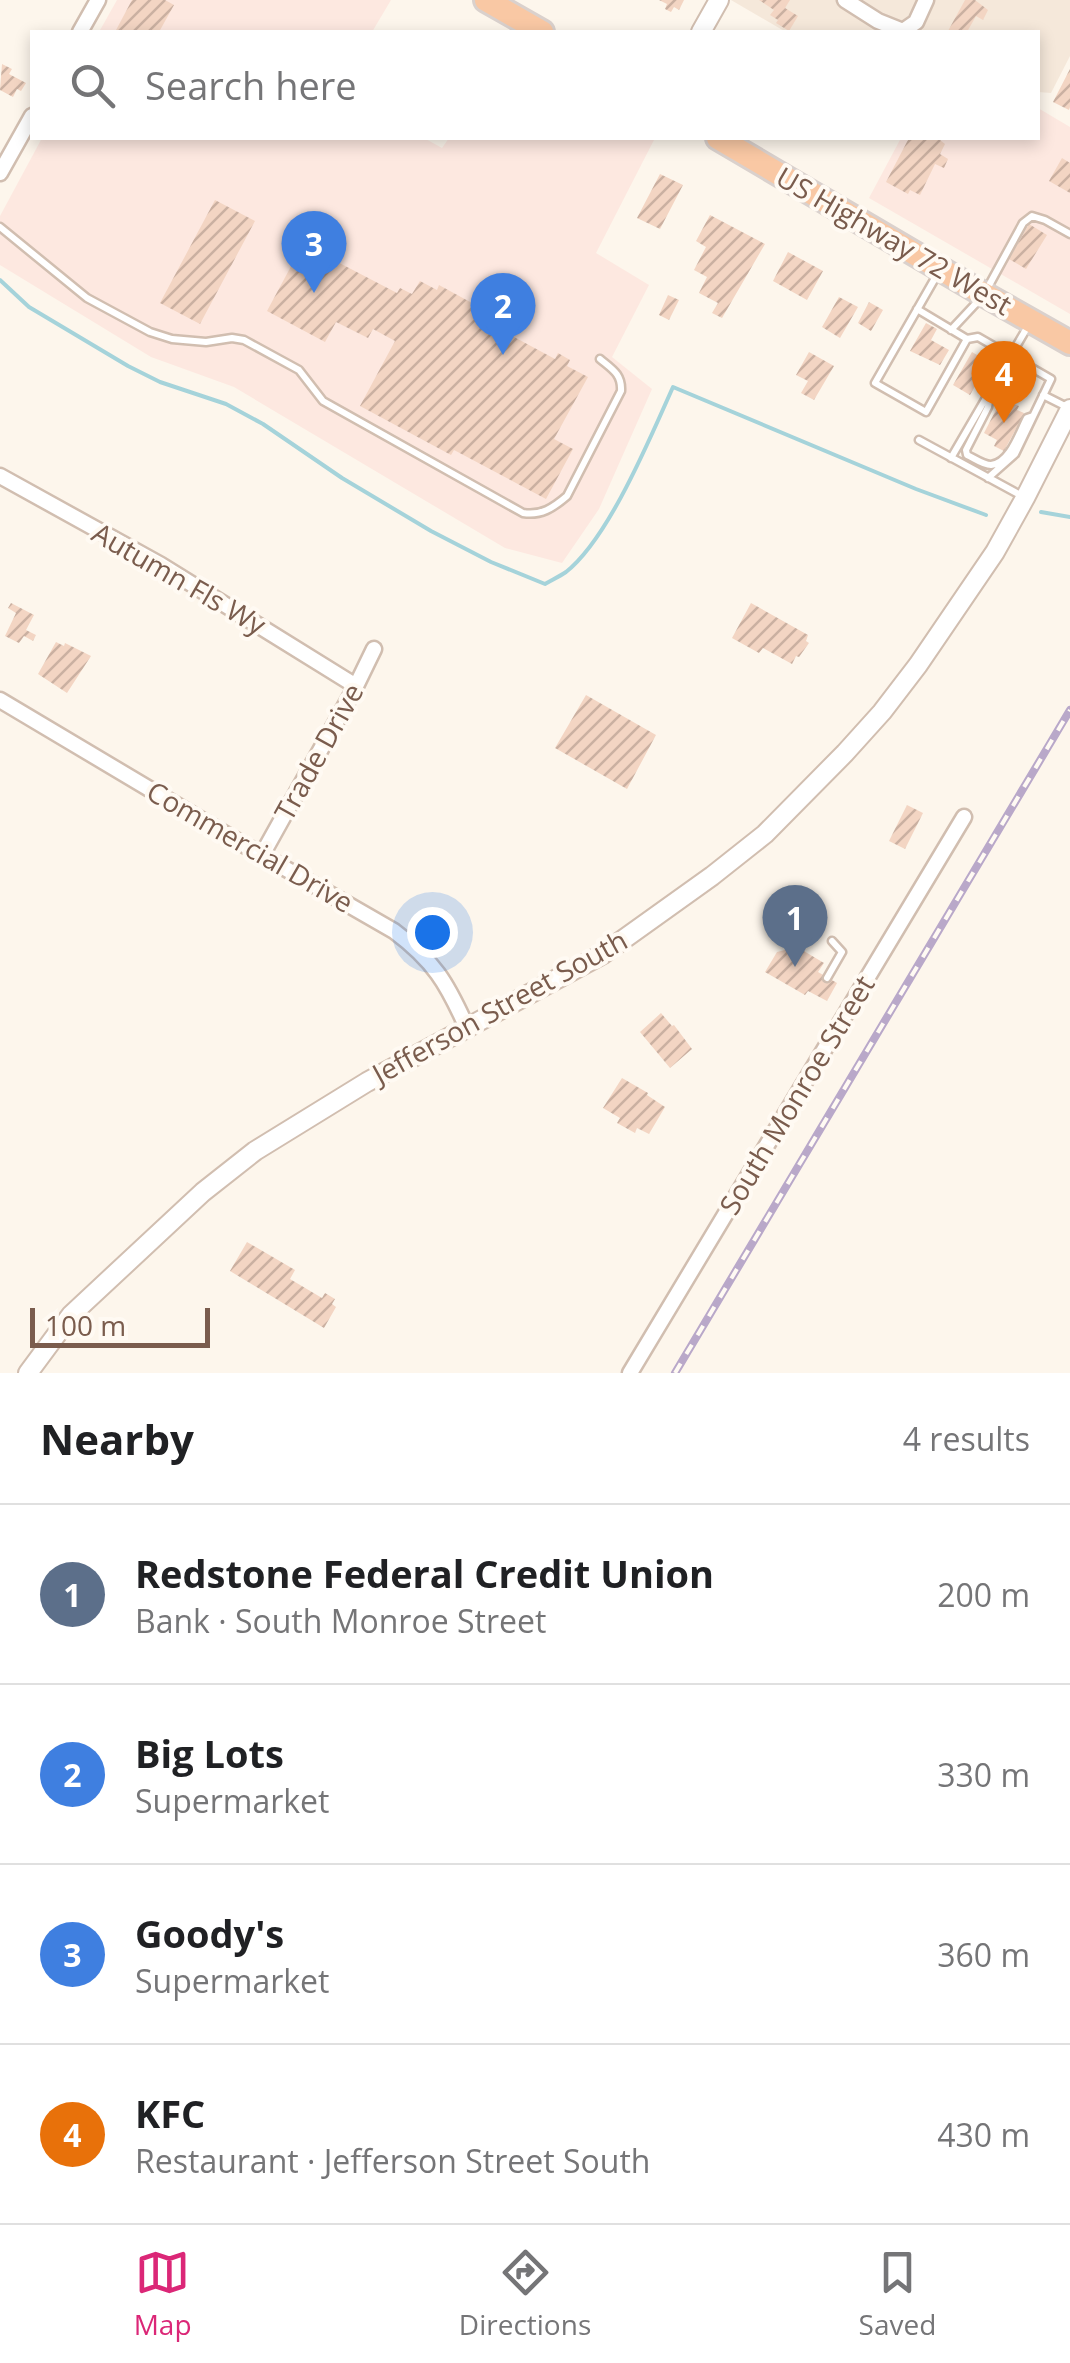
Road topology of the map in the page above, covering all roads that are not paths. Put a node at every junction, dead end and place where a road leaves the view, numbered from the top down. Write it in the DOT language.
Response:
graph roads {
  1 [pos="98,0"];
  2 [pos="486,0"];
  3 [pos="719,0"];
  4 [pos="845,0"];
  5 [pos="926,0"];
  6 [pos="511,6"];
  7 [pos="81,30"];
  8 [pos="540,30"];
  9 [pos="702,30"];
  10 [pos="901,30"];
  11 [pos="905,30"];
  12 [pos="30,120"];
  13 [pos="721,140"];
  14 [pos="0,173"];
  15 [pos="0,227"];
  16 [pos="1070,234"];
  17 [pos="940,269"];
  18 [pos="984,295"];
  19 [pos="917,309"];
  20 [pos="1031,321"];
  21 [pos="951,330"];
  22 [pos="967,339"];
  23 [pos="1070,342"];
  24 [pos="1010,356"];
  25 [pos="600,360"];
  26 [pos="990,390"];
  27 [pos="1043,395"];
  28 [pos="1070,409"];
  29 [pos="1033,416"];
  30 [pos="920,440"];
  31 [pos="951,458"];
  32 [pos="0,476"];
  33 [pos="988,478"];
  34 [pos="1025,498"];
  35 [pos="374,649"];
  36 [pos="356,686"];
  37 [pos="0,700"];
  38 [pos="964,816"];
  39 [pos="262,855"];
  40 [pos="832,940"];
  41 [pos="828,978"];
  42 [pos="467,1028"];
  43 [pos="28,1373"];
  44 [pos="630,1373"];
  1 -- 7 [label="street"];
  2 -- 6 [label="highway"];
  3 -- 9 [label="street"];
  4 -- 10 [label="street"];
  5 -- 11 [label="street"];
  6 -- 8 [label="highway"];
  12 -- 14 [label="street"];
  13 -- 17 [label="highway, US Highway 72 West"];
  15 -- 25 [label="lane"];
  16 -- 18 [label="lane"];
  17 -- 18 [label="highway, US Highway 72 West"];
  17 -- 19 [label="lane"];
  18 -- 20 [label="highway, US Highway 72 West"];
  18 -- 21 [label="lane"];
  19 -- 21 [label="lane"];
  19 -- 22 [label="lane"];
  20 -- 23 [label="highway, US Highway 72 West"];
  20 -- 24 [label="lane"];
  21 -- 22 [label="lane"];
  22 -- 24 [label="lane"];
  24 -- 26 [label="lane"];
  24 -- 27 [label="lane"];
  26 -- 29 [label="lane"];
  26 -- 31 [label="lane"];
  27 -- 28 [label="lane"];
  27 -- 29 [label="lane"];
  28 -- 34 [label="street, Jefferson Street South"];
  29 -- 33 [label="lane"];
  30 -- 31 [label="lane"];
  31 -- 33 [label="lane"];
  32 -- 36 [label="street, Autumn Fls Wy"];
  33 -- 34 [label="lane"];
  34 -- 42 [label="street, Jefferson Street South"];
  35 -- 36 [label="street, Trade Drive"];
  36 -- 39 [label="street, Trade Drive"];
  37 -- 39 [label="street, Commercial Drive"];
  38 -- 44 [label="street, South Monroe Street"];
  39 -- 42 [label="street, Commercial Drive"];
  40 -- 41 [label="lane"];
  42 -- 43 [label="street, Jefferson Street South"];
}
